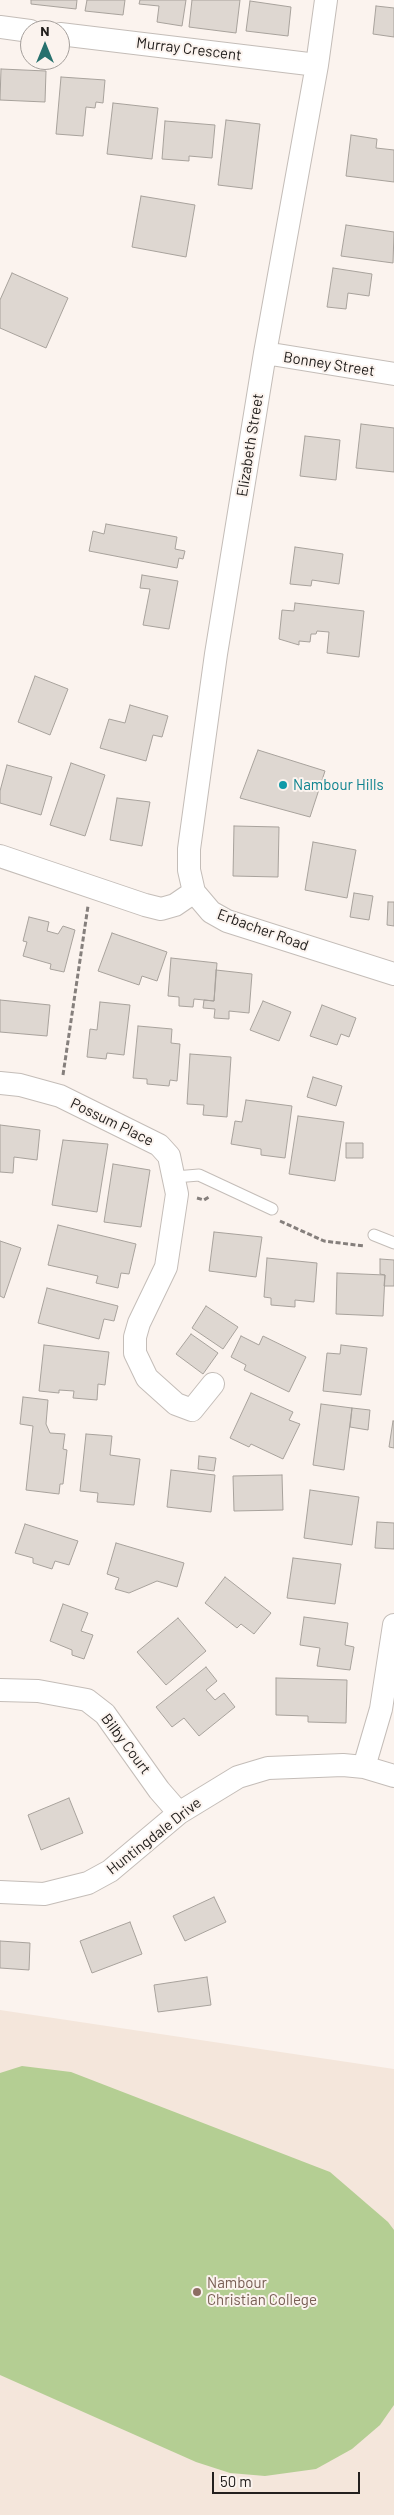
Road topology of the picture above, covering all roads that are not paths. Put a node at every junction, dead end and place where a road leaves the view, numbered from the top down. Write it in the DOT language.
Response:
graph roads {
  1 [pos="326,0"];
  2 [pos="0,27"];
  3 [pos="20,29"];
  4 [pos="70,35"];
  5 [pos="318,65"];
  6 [pos="265,353"];
  7 [pos="394,374"];
  8 [pos="0,856"];
  9 [pos="194,892"];
  10 [pos="394,974"];
  11 [pos="0,1083"];
  12 [pos="175,1177"];
  13 [pos="272,1209"];
  14 [pos="374,1234"];
  15 [pos="394,1243"];
  16 [pos="213,1384"];
  17 [pos="394,1624"];
  18 [pos="0,1690"];
  19 [pos="364,1767"];
  20 [pos="394,1776"];
  21 [pos="179,1813"];
  22 [pos="0,1892"];
  1 -- 5 [label="street, Elizabeth Street"];
  2 -- 3 [label="street"];
  4 -- 5 [label="street, Murray Crescent"];
  5 -- 6 [label="street, Elizabeth Street"];
  6 -- 7 [label="street, Bonney Street"];
  6 -- 9 [label="street, Elizabeth Street"];
  8 -- 9 [label="street"];
  9 -- 10 [label="street, Erbacher Road"];
  11 -- 12 [label="street, Possum Place"];
  12 -- 13 [label="lane"];
  12 -- 16 [label="street, Possum Place"];
  14 -- 15 [label="lane"];
  17 -- 19 [label="street"];
  18 -- 21 [label="street, Bilby Court"];
  19 -- 20 [label="street, Huntingdale Drive"];
  19 -- 21 [label="street, Huntingdale Drive"];
  21 -- 22 [label="street, Huntingdale Drive"];
}
